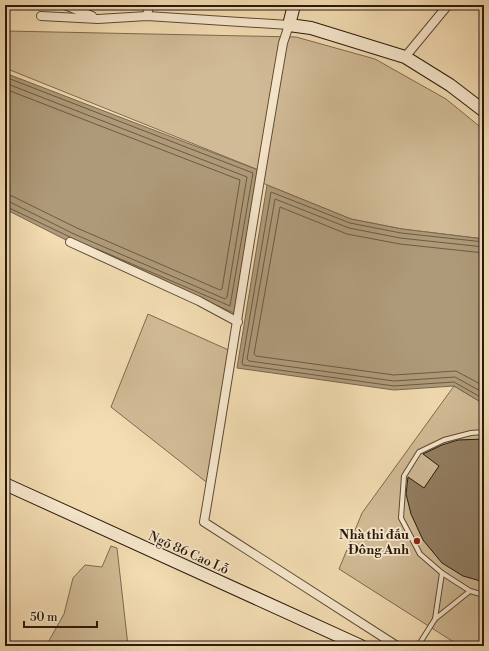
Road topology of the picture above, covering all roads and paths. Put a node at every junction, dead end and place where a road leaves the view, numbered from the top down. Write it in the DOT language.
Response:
graph roads {
  1 [pos="65,5"];
  2 [pos="148,5"];
  3 [pos="294,5"];
  4 [pos="448,5"];
  5 [pos="41,16"];
  6 [pos="147,16"];
  7 [pos="98,19"];
  8 [pos="289,25"];
  9 [pos="405,57"];
  10 [pos="484,111"];
  11 [pos="70,242"];
  12 [pos="238,322"];
  13 [pos="484,432"];
  14 [pos="5,484"];
  15 [pos="442,573"];
  16 [pos="470,591"];
  17 [pos="484,594"];
  18 [pos="435,619"];
  19 [pos="361,646"];
  20 [pos="397,646"];
  21 [pos="418,646"];
  1 -- 7 [label="street"];
  2 -- 6 [label="street"];
  3 -- 8 [label="street"];
  4 -- 9 [label="street"];
  5 -- 7 [label="street"];
  6 -- 7 [label="street"];
  6 -- 8 [label="street"];
  8 -- 9 [label="street"];
  8 -- 12 [label="street"];
  9 -- 10 [label="street"];
  11 -- 12 [label="street"];
  12 -- 20 [label="street"];
  13 -- 15 [label="lane"];
  14 -- 19 [label="street, Ngõ 86 Cao Lỗ"];
  15 -- 16 [label="lane"];
  15 -- 18 [label="lane"];
  16 -- 17 [label="lane"];
  16 -- 18 [label="lane"];
  18 -- 21 [label="lane"];
}
